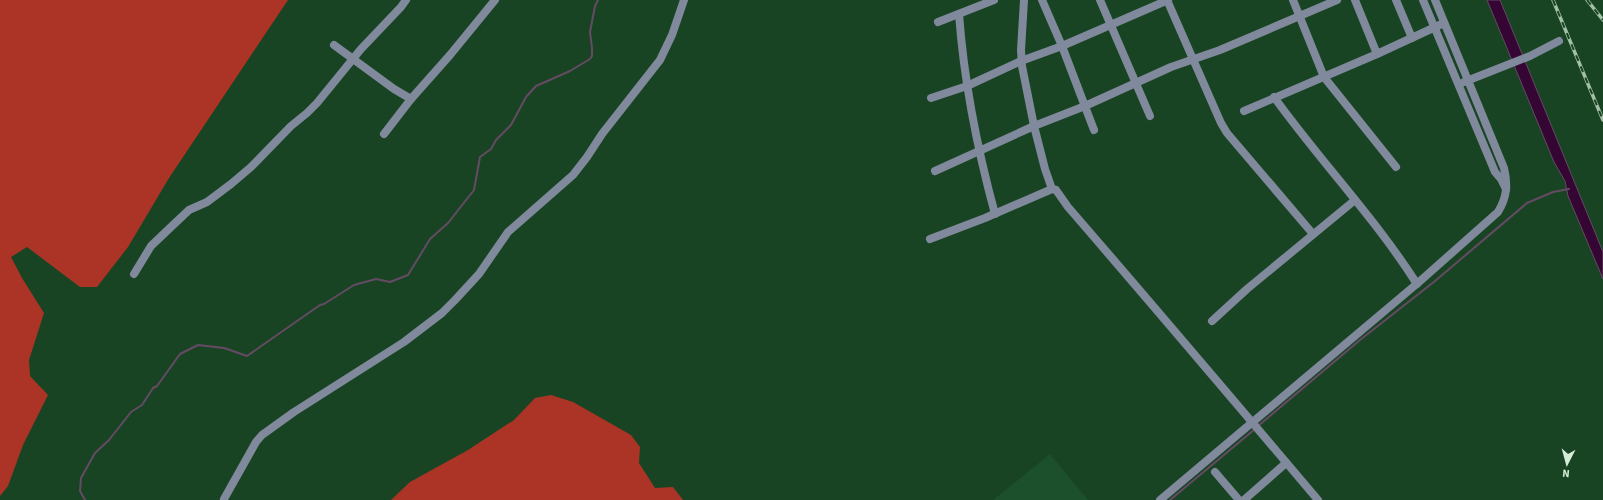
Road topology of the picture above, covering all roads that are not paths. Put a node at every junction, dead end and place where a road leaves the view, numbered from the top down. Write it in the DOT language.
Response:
graph roads {
  1 [pos="406,0"];
  2 [pos="495,0"];
  3 [pos="684,0"];
  4 [pos="994,0"];
  5 [pos="1024,0"];
  6 [pos="1042,0"];
  7 [pos="1100,0"];
  8 [pos="1168,0"];
  9 [pos="1293,0"];
  10 [pos="1337,0"];
  11 [pos="1355,0"];
  12 [pos="1396,0"];
  13 [pos="1423,0"];
  14 [pos="1434,0"];
  15 [pos="959,14"];
  16 [pos="1299,16"];
  17 [pos="938,22"];
  18 [pos="1444,23"];
  19 [pos="1111,25"];
  20 [pos="1434,27"];
  21 [pos="1412,38"];
  22 [pos="1559,41"];
  23 [pos="334,45"];
  24 [pos="1062,46"];
  25 [pos="1377,54"];
  26 [pos="353,59"];
  27 [pos="1192,59"];
  28 [pos="1021,61"];
  29 [pos="1324,76"];
  30 [pos="1468,81"];
  31 [pos="1136,84"];
  32 [pos="1458,85"];
  33 [pos="967,86"];
  34 [pos="1274,97"];
  35 [pos="931,98"];
  36 [pos="411,99"];
  37 [pos="1086,106"];
  38 [pos="1244,111"];
  39 [pos="1150,116"];
  40 [pos="1034,126"];
  41 [pos="1094,130"];
  42 [pos="384,134"];
  43 [pos="979,150"];
  44 [pos="1396,167"];
  45 [pos="935,171"];
  46 [pos="1052,189"];
  47 [pos="1507,190"];
  48 [pos="1355,200"];
  49 [pos="995,214"];
  50 [pos="1313,234"];
  51 [pos="930,239"];
  52 [pos="134,274"];
  53 [pos="1417,284"];
  54 [pos="1212,321"];
  55 [pos="1255,427"];
  56 [pos="1286,463"];
  57 [pos="1215,472"];
  58 [pos="224,499"];
  59 [pos="1160,500"];
  60 [pos="1239,500"];
  61 [pos="1244,500"];
  62 [pos="1318,500"];
  1 -- 26 [label="street"];
  2 -- 36 [label="street"];
  3 -- 58 [label="street"];
  4 -- 15 [label="street"];
  5 -- 28 [label="street"];
  6 -- 24 [label="street"];
  7 -- 19 [label="street"];
  8 -- 19 [label="street"];
  8 -- 27 [label="street"];
  9 -- 16 [label="street"];
  10 -- 16 [label="street"];
  11 -- 25 [label="street"];
  12 -- 21 [label="street"];
  13 -- 20 [label="street"];
  14 -- 18 [label="street"];
  15 -- 17 [label="street"];
  15 -- 33 [label="street"];
  16 -- 27 [label="street"];
  16 -- 29 [label="street"];
  18 -- 20 [label="street"];
  18 -- 30 [label="street"];
  19 -- 24 [label="street"];
  19 -- 31 [label="street"];
  20 -- 21 [label="street"];
  20 -- 32 [label="street"];
  21 -- 25 [label="street"];
  22 -- 30 [label="street"];
  23 -- 26 [label="street"];
  24 -- 28 [label="street"];
  24 -- 37 [label="street"];
  25 -- 29 [label="street"];
  26 -- 36 [label="street"];
  26 -- 52 [label="street"];
  27 -- 31 [label="street"];
  27 -- 50 [label="street"];
  28 -- 33 [label="street"];
  28 -- 40 [label="street"];
  29 -- 34 [label="street"];
  29 -- 44 [label="street"];
  30 -- 32 [label="street"];
  30 -- 47 [label="street"];
  31 -- 37 [label="street"];
  31 -- 39 [label="street"];
  32 -- 47 [label="street"];
  33 -- 35 [label="street"];
  33 -- 43 [label="street"];
  34 -- 38 [label="street"];
  34 -- 48 [label="street"];
  36 -- 42 [label="street"];
  37 -- 40 [label="street"];
  37 -- 41 [label="street"];
  40 -- 43 [label="street"];
  40 -- 46 [label="street"];
  43 -- 45 [label="street"];
  43 -- 49 [label="street"];
  46 -- 49 [label="street"];
  46 -- 55 [label="street"];
  47 -- 53 [label="street"];
  48 -- 50 [label="street"];
  48 -- 53 [label="street"];
  49 -- 51 [label="street"];
  50 -- 54 [label="street"];
  53 -- 55 [label="street"];
  55 -- 56 [label="street"];
  55 -- 59 [label="street"];
  56 -- 61 [label="street"];
  56 -- 62 [label="street"];
  57 -- 60 [label="street"];
}
